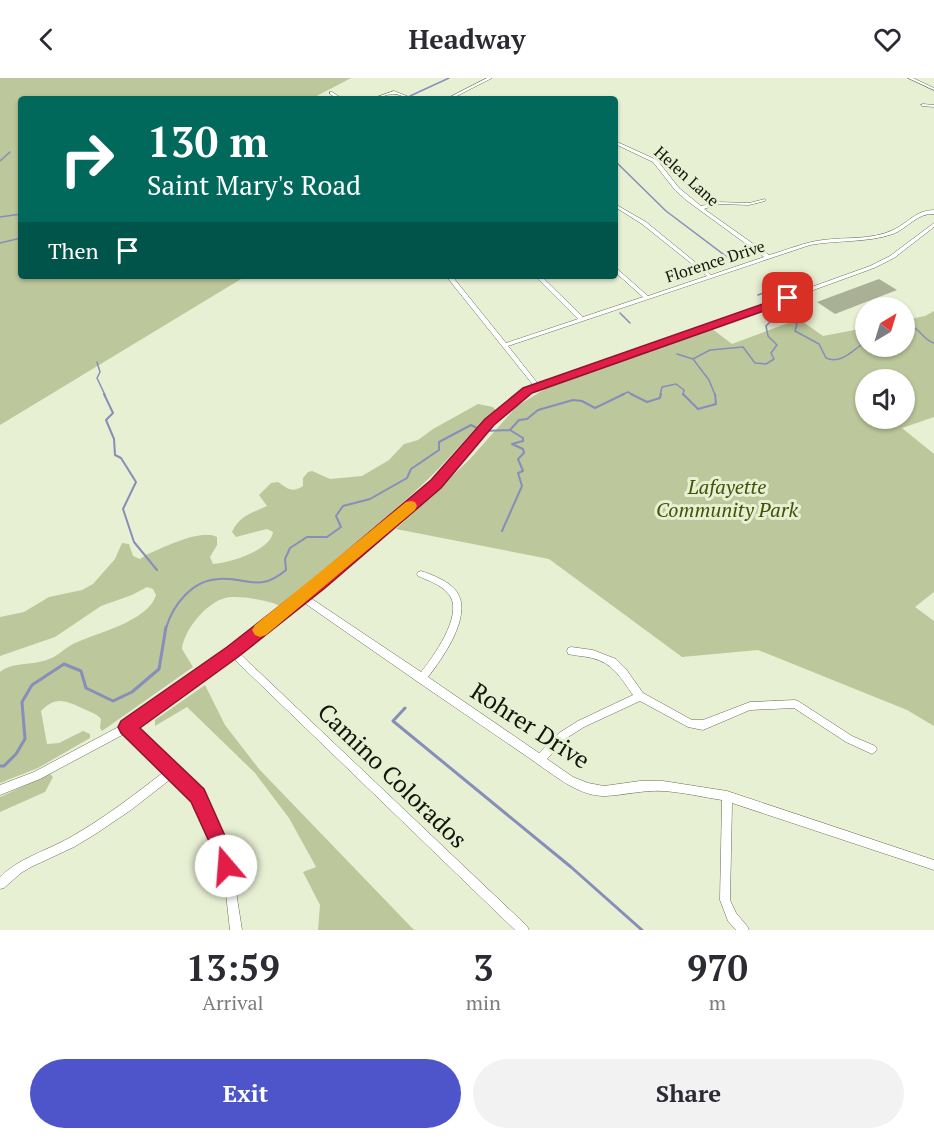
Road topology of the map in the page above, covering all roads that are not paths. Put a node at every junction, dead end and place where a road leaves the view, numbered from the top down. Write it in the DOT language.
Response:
graph roads {
  1 [pos="490,78"];
  2 [pos="910,78"];
  3 [pos="934,89"];
  4 [pos="331,93"];
  5 [pos="336,96"];
  6 [pos="382,96"];
  7 [pos="404,96"];
  8 [pos="454,96"];
  9 [pos="923,105"];
  10 [pos="934,106"];
  11 [pos="618,143"];
  12 [pos="764,200"];
  13 [pos="618,207"];
  14 [pos="701,208"];
  15 [pos="934,212"];
  16 [pos="934,225"];
  17 [pos="768,257"];
  18 [pos="618,272"];
  19 [pos="711,276"];
  20 [pos="451,279"];
  21 [pos="541,279"];
  22 [pos="647,298"];
  23 [pos="582,320"];
  24 [pos="505,345"];
  25 [pos="537,386"];
  26 [pos="421,574"];
  27 [pos="303,597"];
  28 [pos="571,651"];
  29 [pos="232,652"];
  30 [pos="421,679"];
  31 [pos="640,696"];
  32 [pos="127,727"];
  33 [pos="872,749"];
  34 [pos="539,760"];
  35 [pos="172,772"];
  36 [pos="0,790"];
  37 [pos="727,796"];
  38 [pos="934,865"];
  39 [pos="0,884"];
  40 [pos="236,930"];
  41 [pos="523,930"];
  42 [pos="743,930"];
  1 -- 8 [label="street"];
  2 -- 3 [label="street"];
  4 -- 5 [label="street"];
  6 -- 7 [label="street"];
  9 -- 10 [label="street"];
  11 -- 14 [label="street, Helen Lane"];
  12 -- 14 [label="street"];
  13 -- 19 [label="street"];
  14 -- 17 [label="street, Helen Lane"];
  15 -- 17 [label="street, Florence Drive"];
  16 -- 25 [label="street"];
  17 -- 19 [label="street, Florence Drive"];
  18 -- 22 [label="street"];
  19 -- 22 [label="street, Florence Drive"];
  20 -- 24 [label="street"];
  21 -- 23 [label="street"];
  22 -- 23 [label="street, Florence Drive"];
  23 -- 24 [label="street, Florence Drive"];
  24 -- 25 [label="street"];
  25 -- 27 [label="street"];
  26 -- 30 [label="street"];
  27 -- 29 [label="street"];
  27 -- 30 [label="street, Rohrer Drive"];
  28 -- 31 [label="street"];
  29 -- 32 [label="street"];
  29 -- 41 [label="street, Camino Colorados"];
  30 -- 34 [label="street, Rohrer Drive"];
  31 -- 33 [label="street"];
  31 -- 34 [label="street"];
  32 -- 35 [label="street"];
  32 -- 36 [label="street"];
  34 -- 37 [label="street, Rohrer Drive"];
  35 -- 39 [label="street"];
  35 -- 40 [label="street"];
  37 -- 38 [label="street, Rohrer Drive"];
  37 -- 42 [label="street"];
}
